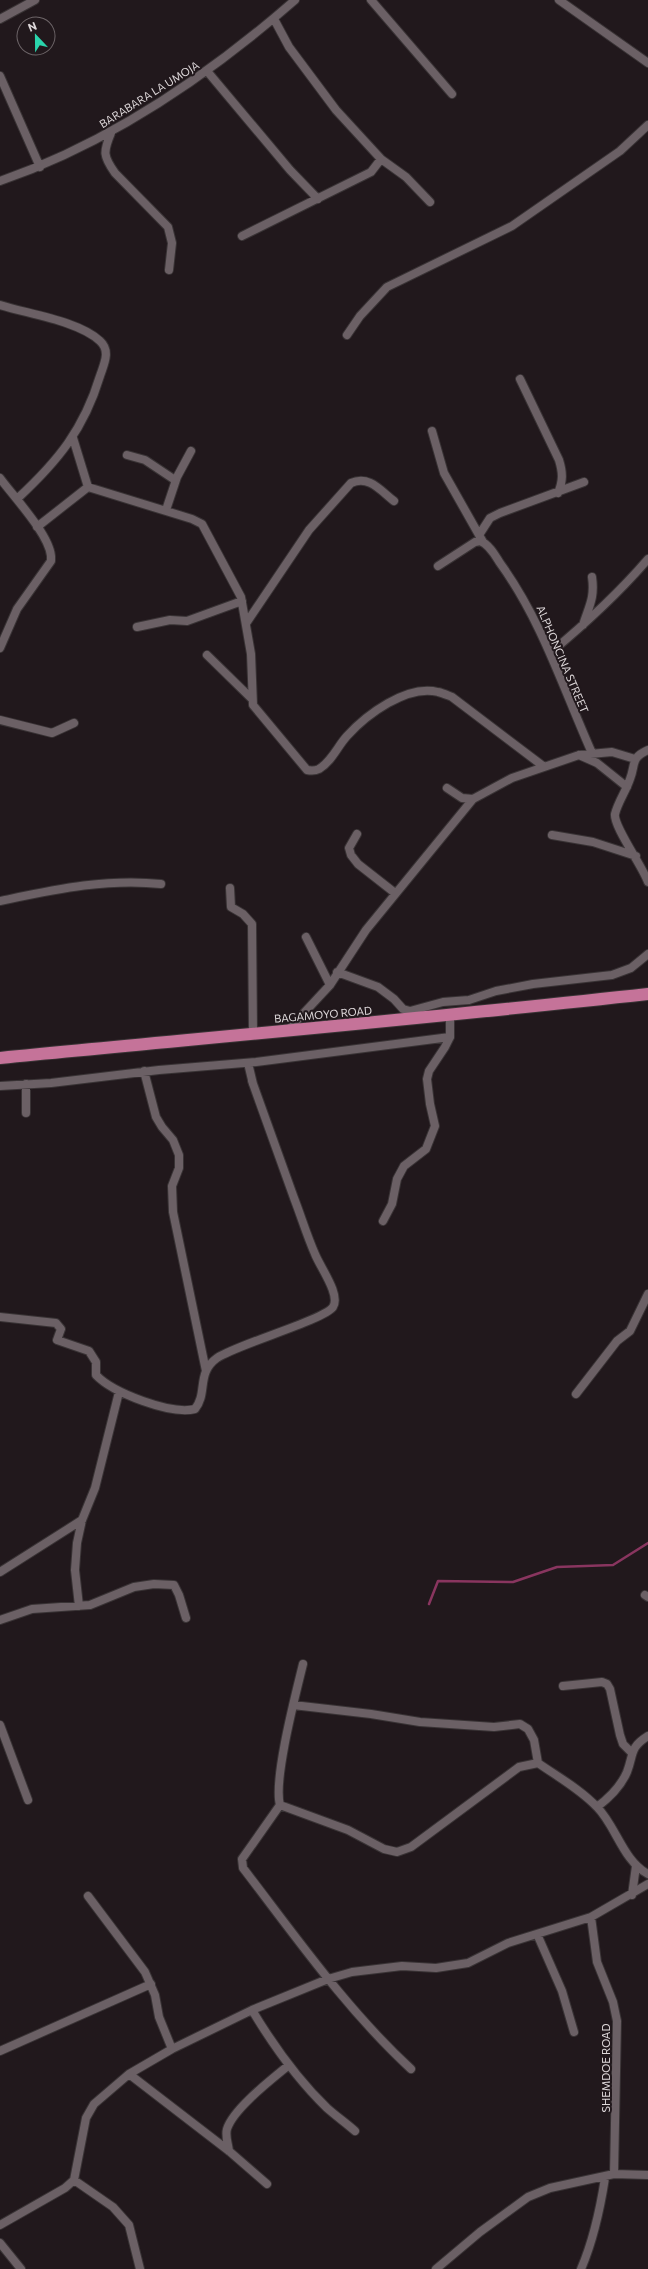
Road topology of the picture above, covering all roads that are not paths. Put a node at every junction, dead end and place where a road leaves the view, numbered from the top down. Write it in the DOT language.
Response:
graph roads {
  1 [pos="35,0"];
  2 [pos="295,0"];
  3 [pos="372,0"];
  4 [pos="559,0"];
  5 [pos="0,19"];
  6 [pos="274,19"];
  7 [pos="648,63"];
  8 [pos="207,71"];
  9 [pos="0,76"];
  10 [pos="452,94"];
  11 [pos="648,125"];
  12 [pos="111,133"];
  13 [pos="381,159"];
  14 [pos="40,167"];
  15 [pos="0,181"];
  16 [pos="318,199"];
  17 [pos="430,202"];
  18 [pos="242,236"];
  19 [pos="169,270"];
  20 [pos="0,306"];
  21 [pos="347,336"];
  22 [pos="520,379"];
  23 [pos="432,432"];
  24 [pos="73,438"];
  25 [pos="191,451"];
  26 [pos="127,455"];
  27 [pos="0,478"];
  28 [pos="175,480"];
  29 [pos="584,482"];
  30 [pos="88,487"];
  31 [pos="558,493"];
  32 [pos="18,498"];
  33 [pos="394,501"];
  34 [pos="166,510"];
  35 [pos="37,527"];
  36 [pos="481,539"];
  37 [pos="648,559"];
  38 [pos="438,566"];
  39 [pos="592,577"];
  40 [pos="242,601"];
  41 [pos="247,622"];
  42 [pos="583,625"];
  43 [pos="137,627"];
  44 [pos="0,648"];
  45 [pos="550,654"];
  46 [pos="207,655"];
  47 [pos="252,700"];
  48 [pos="0,720"];
  49 [pos="74,723"];
  50 [pos="648,750"];
  51 [pos="592,753"];
  52 [pos="578,755"];
  53 [pos="635,759"];
  54 [pos="543,766"];
  55 [pos="627,787"];
  56 [pos="447,788"];
  57 [pos="473,799"];
  58 [pos="357,834"];
  59 [pos="552,835"];
  60 [pos="636,856"];
  61 [pos="647,876"];
  62 [pos="161,884"];
  63 [pos="230,888"];
  64 [pos="395,894"];
  65 [pos="0,901"];
  66 [pos="306,937"];
  67 [pos="648,954"];
  68 [pos="337,972"];
  69 [pos="330,984"];
  70 [pos="648,994"];
  71 [pos="450,1016"];
  72 [pos="289,1029"];
  73 [pos="253,1033"];
  74 [pos="450,1037"];
  75 [pos="0,1058"];
  76 [pos="248,1063"];
  77 [pos="144,1071"];
  78 [pos="252,1081"];
  79 [pos="26,1084"];
  80 [pos="0,1086"];
  81 [pos="26,1114"];
  82 [pos="295,1214"];
  83 [pos="383,1221"];
  84 [pos="648,1294"];
  85 [pos="0,1317"];
  86 [pos="206,1371"];
  87 [pos="119,1392"];
  88 [pos="576,1394"];
  89 [pos="82,1520"];
  90 [pos="0,1572"];
  91 [pos="79,1606"];
  92 [pos="186,1618"];
  93 [pos="0,1620"];
  94 [pos="303,1664"];
  95 [pos="563,1686"];
  96 [pos="293,1705"];
  97 [pos="0,1725"];
  98 [pos="648,1736"];
  99 [pos="631,1752"];
  100 [pos="538,1763"];
  101 [pos="28,1800"];
  102 [pos="280,1805"];
  103 [pos="597,1808"];
  104 [pos="636,1866"];
  105 [pos="648,1874"];
  106 [pos="648,1884"];
  107 [pos="632,1895"];
  108 [pos="88,1896"];
  109 [pos="591,1917"];
  110 [pos="537,1934"];
  111 [pos="328,1978"];
  112 [pos="151,1984"];
  113 [pos="252,2010"];
  114 [pos="574,2032"];
  115 [pos="172,2049"];
  116 [pos="0,2051"];
  117 [pos="289,2066"];
  118 [pos="412,2069"];
  119 [pos="129,2074"];
  120 [pos="355,2131"];
  121 [pos="229,2151"];
  122 [pos="614,2174"];
  123 [pos="648,2174"];
  124 [pos="604,2178"];
  125 [pos="74,2180"];
  126 [pos="267,2184"];
  127 [pos="0,2225"];
  128 [pos="0,2243"];
  129 [pos="21,2269"];
  130 [pos="140,2269"];
  131 [pos="436,2269"];
  132 [pos="581,2269"];
  1 -- 5 [label="street"];
  2 -- 6 [label="street, BARABARA LA UMOJA"];
  3 -- 10 [label="street"];
  4 -- 7 [label="street"];
  6 -- 8 [label="street, BARABARA LA UMOJA"];
  6 -- 13 [label="street"];
  8 -- 12 [label="street, BARABARA LA UMOJA"];
  8 -- 16 [label="street"];
  9 -- 14 [label="street"];
  11 -- 21 [label="street"];
  12 -- 14 [label="street, BARABARA LA UMOJA"];
  12 -- 19 [label="street"];
  13 -- 16 [label="street"];
  13 -- 17 [label="street"];
  14 -- 15 [label="street, BARABARA LA UMOJA"];
  16 -- 18 [label="street"];
  20 -- 24 [label="street"];
  22 -- 31 [label="street"];
  23 -- 36 [label="street, ALPHONCINA STREET"];
  24 -- 30 [label="street"];
  24 -- 32 [label="street"];
  25 -- 28 [label="street"];
  26 -- 28 [label="street"];
  27 -- 32 [label="street"];
  28 -- 34 [label="street"];
  29 -- 31 [label="street"];
  30 -- 34 [label="street"];
  30 -- 35 [label="street"];
  31 -- 36 [label="street"];
  32 -- 35 [label="street"];
  33 -- 41 [label="street"];
  34 -- 40 [label="street"];
  35 -- 44 [label="street"];
  36 -- 38 [label="street"];
  36 -- 45 [label="street, ALPHONCINA STREET"];
  37 -- 42 [label="street"];
  39 -- 42 [label="street"];
  40 -- 41 [label="street"];
  40 -- 43 [label="street"];
  41 -- 47 [label="street"];
  42 -- 45 [label="street"];
  45 -- 51 [label="street, ALPHONCINA STREET"];
  46 -- 47 [label="street"];
  47 -- 54 [label="street"];
  48 -- 49 [label="street"];
  50 -- 53 [label="street"];
  51 -- 52 [label="street"];
  51 -- 53 [label="street"];
  52 -- 54 [label="street"];
  52 -- 55 [label="street"];
  53 -- 55 [label="street"];
  54 -- 57 [label="street"];
  55 -- 60 [label="street"];
  56 -- 57 [label="street"];
  57 -- 64 [label="street"];
  58 -- 64 [label="street"];
  59 -- 60 [label="street"];
  60 -- 61 [label="street"];
  62 -- 65 [label="street"];
  63 -- 73 [label="street"];
  64 -- 68 [label="street"];
  66 -- 69 [label="street"];
  67 -- 68 [label="street"];
  68 -- 69 [label="street"];
  69 -- 72 [label="street"];
  70 -- 71 [label="highway, BAGAMOYO ROAD"];
  71 -- 72 [label="highway, BAGAMOYO ROAD"];
  71 -- 74 [label="street"];
  72 -- 73 [label="highway, BAGAMOYO ROAD"];
  73 -- 75 [label="highway, BAGAMOYO ROAD"];
  74 -- 76 [label="street"];
  74 -- 83 [label="street"];
  76 -- 77 [label="street"];
  76 -- 78 [label="street"];
  77 -- 79 [label="street"];
  77 -- 86 [label="street"];
  78 -- 82 [label="street"];
  78 -- 86 [label="street"];
  79 -- 80 [label="street"];
  79 -- 81 [label="street"];
  84 -- 88 [label="street"];
  85 -- 87 [label="street"];
  86 -- 87 [label="street"];
  87 -- 89 [label="street"];
  89 -- 90 [label="street"];
  89 -- 91 [label="street"];
  91 -- 92 [label="street"];
  91 -- 93 [label="street"];
  94 -- 96 [label="street"];
  95 -- 99 [label="street"];
  96 -- 100 [label="street"];
  96 -- 102 [label="street"];
  97 -- 101 [label="street"];
  98 -- 99 [label="street"];
  99 -- 103 [label="street"];
  100 -- 102 [label="street"];
  100 -- 103 [label="street"];
  102 -- 111 [label="street"];
  103 -- 104 [label="street"];
  104 -- 105 [label="street"];
  104 -- 107 [label="street"];
  106 -- 107 [label="street"];
  107 -- 109 [label="street"];
  108 -- 112 [label="street"];
  109 -- 110 [label="street"];
  109 -- 122 [label="street, SHEMDOE ROAD"];
  110 -- 111 [label="street"];
  110 -- 114 [label="street"];
  111 -- 113 [label="street"];
  111 -- 118 [label="street"];
  112 -- 115 [label="street"];
  112 -- 116 [label="street"];
  113 -- 115 [label="street"];
  113 -- 117 [label="street"];
  115 -- 119 [label="street"];
  117 -- 120 [label="street"];
  117 -- 121 [label="street"];
  119 -- 121 [label="street"];
  119 -- 125 [label="street"];
  121 -- 126 [label="street"];
  122 -- 123 [label="street"];
  122 -- 124 [label="street"];
  124 -- 131 [label="street"];
  124 -- 132 [label="street"];
  125 -- 127 [label="street"];
  125 -- 130 [label="street"];
  128 -- 129 [label="street"];
}
